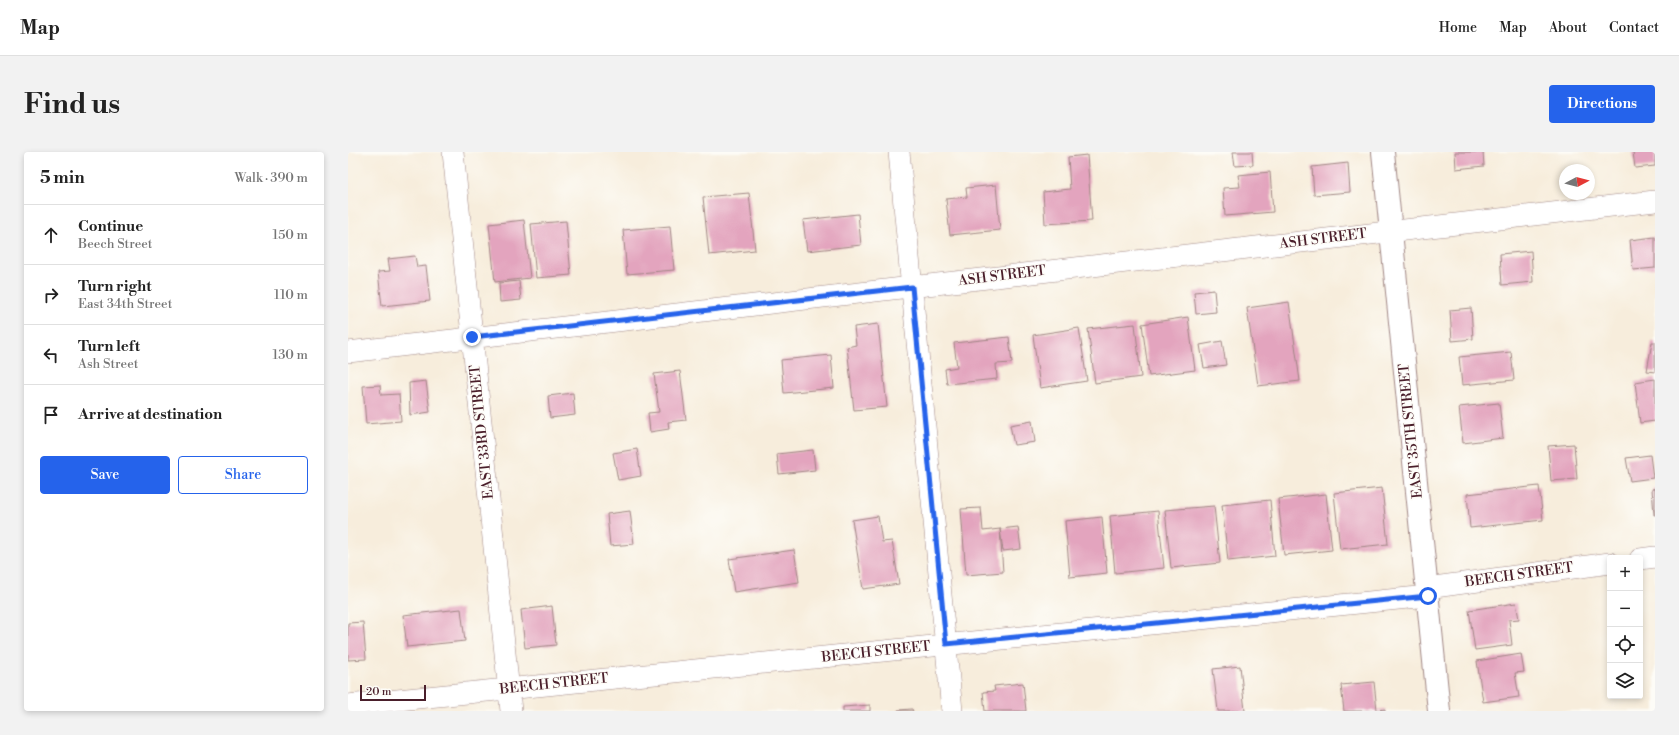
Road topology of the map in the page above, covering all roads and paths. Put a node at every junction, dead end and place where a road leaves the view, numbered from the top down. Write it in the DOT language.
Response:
graph roads {
  1 [pos="453,152"];
  2 [pos="899,152"];
  3 [pos="1383,152"];
  4 [pos="1655,201"];
  5 [pos="1391,231"];
  6 [pos="912,287"];
  7 [pos="472,337"];
  8 [pos="348,352"];
  9 [pos="1655,557"];
  10 [pos="1643,559"];
  11 [pos="1607,563"];
  12 [pos="1428,592"];
  13 [pos="946,644"];
  14 [pos="509,689"];
  15 [pos="348,705"];
  16 [pos="511,711"];
  17 [pos="952,711"];
  18 [pos="1439,711"];
  1 -- 7 [label="street, EAST 33RD STREET"];
  2 -- 6 [label="street"];
  3 -- 5 [label="street, EAST 35TH STREET"];
  4 -- 5 [label="street, ASH STREET"];
  5 -- 6 [label="street, ASH STREET"];
  5 -- 12 [label="street, EAST 35TH STREET"];
  6 -- 7 [label="street, ASH STREET"];
  6 -- 13 [label="street"];
  7 -- 8 [label="street, ASH STREET"];
  7 -- 14 [label="street, EAST 33RD STREET"];
  9 -- 10 [label="street"];
  11 -- 12 [label="street, BEECH STREET"];
  12 -- 13 [label="street, BEECH STREET"];
  12 -- 18 [label="street, EAST 35TH STREET"];
  13 -- 14 [label="street, BEECH STREET"];
  13 -- 17 [label="street"];
  14 -- 15 [label="street, BEECH STREET"];
  14 -- 16 [label="street, EAST 33RD STREET"];
}
